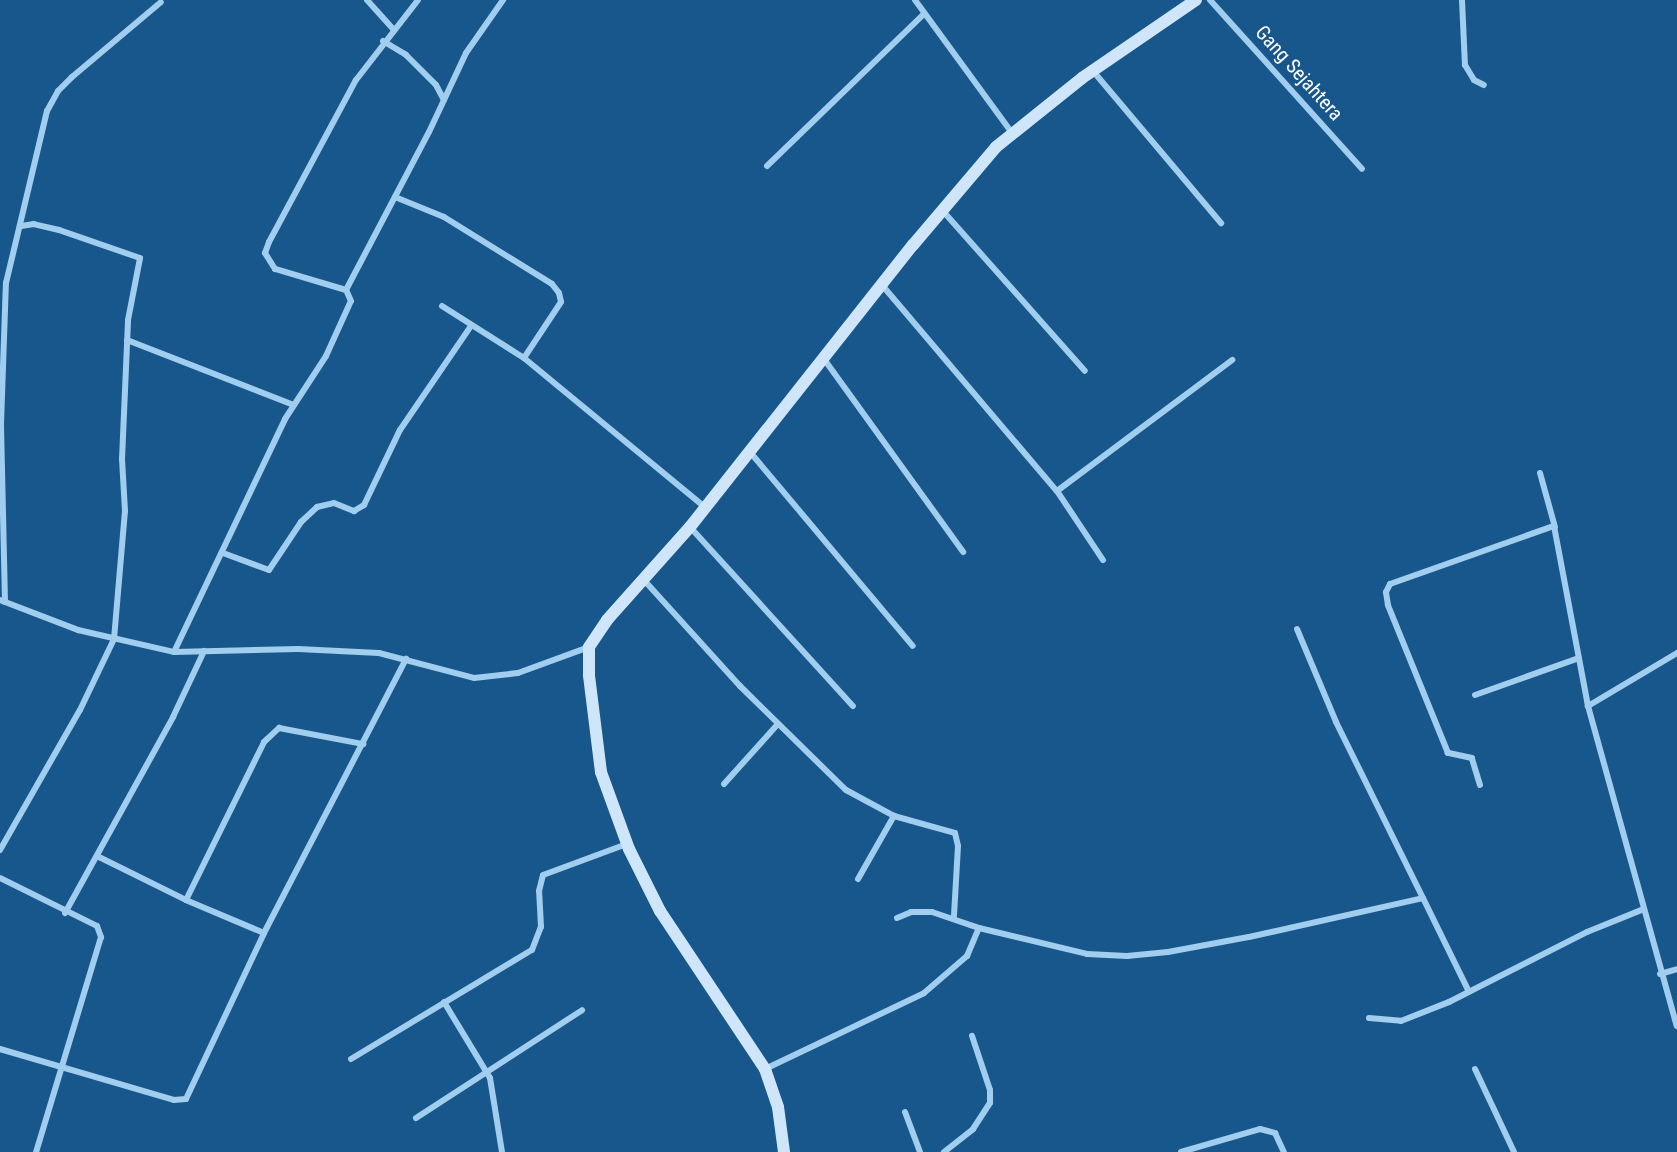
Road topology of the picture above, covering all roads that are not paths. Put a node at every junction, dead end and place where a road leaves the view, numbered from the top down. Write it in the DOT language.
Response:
graph roads {
  1 [pos="367,0"];
  2 [pos="418,0"];
  3 [pos="503,0"];
  4 [pos="915,0"];
  5 [pos="1196,0"];
  6 [pos="1210,0"];
  7 [pos="1462,0"];
  8 [pos="161,2"];
  9 [pos="924,14"];
  10 [pos="393,29"];
  11 [pos="383,41"];
  12 [pos="1093,71"];
  13 [pos="1485,85"];
  14 [pos="444,100"];
  15 [pos="1012,133"];
  16 [pos="766,166"];
  17 [pos="1362,169"];
  18 [pos="395,197"];
  19 [pos="942,209"];
  20 [pos="1221,223"];
  21 [pos="21,226"];
  22 [pos="882,285"];
  23 [pos="346,290"];
  24 [pos="442,306"];
  25 [pos="471,326"];
  26 [pos="127,340"];
  27 [pos="524,358"];
  28 [pos="824,359"];
  29 [pos="1232,360"];
  30 [pos="1084,371"];
  31 [pos="294,405"];
  32 [pos="750,452"];
  33 [pos="1540,473"];
  34 [pos="1057,491"];
  35 [pos="706,507"];
  36 [pos="690,526"];
  37 [pos="1555,527"];
  38 [pos="963,552"];
  39 [pos="223,553"];
  40 [pos="1103,560"];
  41 [pos="643,579"];
  42 [pos="2,601"];
  43 [pos="1297,629"];
  44 [pos="114,639"];
  45 [pos="913,646"];
  46 [pos="589,647"];
  47 [pos="204,651"];
  48 [pos="174,652"];
  49 [pos="1677,652"];
  50 [pos="1579,658"];
  51 [pos="406,659"];
  52 [pos="1476,696"];
  53 [pos="853,706"];
  54 [pos="1587,706"];
  55 [pos="777,724"];
  56 [pos="363,744"];
  57 [pos="724,784"];
  58 [pos="1480,785"];
  59 [pos="894,816"];
  60 [pos="627,844"];
  61 [pos="0,850"];
  62 [pos="97,856"];
  63 [pos="0,878"];
  64 [pos="858,879"];
  65 [pos="1423,898"];
  66 [pos="186,900"];
  67 [pos="1644,909"];
  68 [pos="65,914"];
  69 [pos="954,916"];
  70 [pos="897,918"];
  71 [pos="980,928"];
  72 [pos="264,933"];
  73 [pos="1677,969"];
  74 [pos="1660,974"];
  75 [pos="1468,990"];
  76 [pos="444,1002"];
  77 [pos="582,1010"];
  78 [pos="1369,1018"];
  79 [pos="1677,1026"];
  80 [pos="972,1036"];
  81 [pos="0,1048"];
  82 [pos="351,1059"];
  83 [pos="63,1068"];
  84 [pos="765,1069"];
  85 [pos="1475,1070"];
  86 [pos="486,1072"];
  87 [pos="904,1112"];
  88 [pos="416,1118"];
  89 [pos="36,1152"];
  90 [pos="502,1152"];
  91 [pos="784,1152"];
  92 [pos="920,1152"];
  93 [pos="944,1152"];
  94 [pos="1181,1152"];
  95 [pos="1284,1152"];
  96 [pos="1514,1152"];
  1 -- 10 [label="street"];
  2 -- 10 [label="street"];
  3 -- 14 [label="street"];
  4 -- 9 [label="street"];
  5 -- 12 [label="street"];
  6 -- 17 [label="street, Gang Sejahtera"];
  7 -- 13 [label="street"];
  8 -- 21 [label="street"];
  9 -- 15 [label="street"];
  9 -- 16 [label="street"];
  10 -- 11 [label="street"];
  11 -- 14 [label="street"];
  11 -- 23 [label="street"];
  12 -- 15 [label="street"];
  12 -- 20 [label="street"];
  14 -- 18 [label="street"];
  15 -- 19 [label="street"];
  18 -- 23 [label="street"];
  18 -- 27 [label="street"];
  19 -- 22 [label="street"];
  19 -- 30 [label="street"];
  21 -- 26 [label="street"];
  21 -- 42 [label="street"];
  22 -- 28 [label="street"];
  22 -- 34 [label="street"];
  23 -- 31 [label="street"];
  24 -- 25 [label="street"];
  25 -- 27 [label="street"];
  25 -- 39 [label="street"];
  26 -- 31 [label="street"];
  26 -- 44 [label="street"];
  27 -- 35 [label="street"];
  28 -- 32 [label="street"];
  28 -- 38 [label="street"];
  29 -- 34 [label="street"];
  31 -- 39 [label="street"];
  32 -- 35 [label="street"];
  32 -- 45 [label="street"];
  33 -- 37 [label="street"];
  34 -- 40 [label="street"];
  35 -- 36 [label="street"];
  36 -- 41 [label="street"];
  36 -- 53 [label="street"];
  37 -- 50 [label="street"];
  37 -- 58 [label="street"];
  39 -- 48 [label="street"];
  41 -- 46 [label="street"];
  41 -- 55 [label="street"];
  42 -- 44 [label="street"];
  43 -- 65 [label="street"];
  44 -- 48 [label="street"];
  44 -- 61 [label="street"];
  46 -- 51 [label="street"];
  46 -- 60 [label="street"];
  47 -- 48 [label="street"];
  47 -- 51 [label="street"];
  47 -- 62 [label="street"];
  49 -- 54 [label="street"];
  50 -- 52 [label="street"];
  50 -- 54 [label="street"];
  51 -- 56 [label="street"];
  54 -- 67 [label="street"];
  55 -- 57 [label="street"];
  55 -- 59 [label="street"];
  56 -- 66 [label="street"];
  56 -- 72 [label="street"];
  59 -- 64 [label="street"];
  59 -- 69 [label="street"];
  60 -- 76 [label="street"];
  60 -- 84 [label="street"];
  62 -- 66 [label="street"];
  62 -- 68 [label="street"];
  63 -- 68 [label="street"];
  65 -- 71 [label="street"];
  65 -- 75 [label="street"];
  66 -- 72 [label="street"];
  67 -- 74 [label="street"];
  67 -- 75 [label="street"];
  68 -- 83 [label="street"];
  69 -- 70 [label="street"];
  69 -- 71 [label="street"];
  71 -- 84 [label="street"];
  72 -- 83 [label="street"];
  73 -- 74 [label="street"];
  74 -- 79 [label="street"];
  75 -- 78 [label="street"];
  76 -- 82 [label="street"];
  76 -- 86 [label="street"];
  77 -- 86 [label="street"];
  80 -- 93 [label="street"];
  81 -- 83 [label="street"];
  83 -- 89 [label="street"];
  84 -- 91 [label="street"];
  85 -- 96 [label="street"];
  86 -- 88 [label="street"];
  86 -- 90 [label="street"];
  87 -- 92 [label="street"];
  94 -- 95 [label="street"];
}
